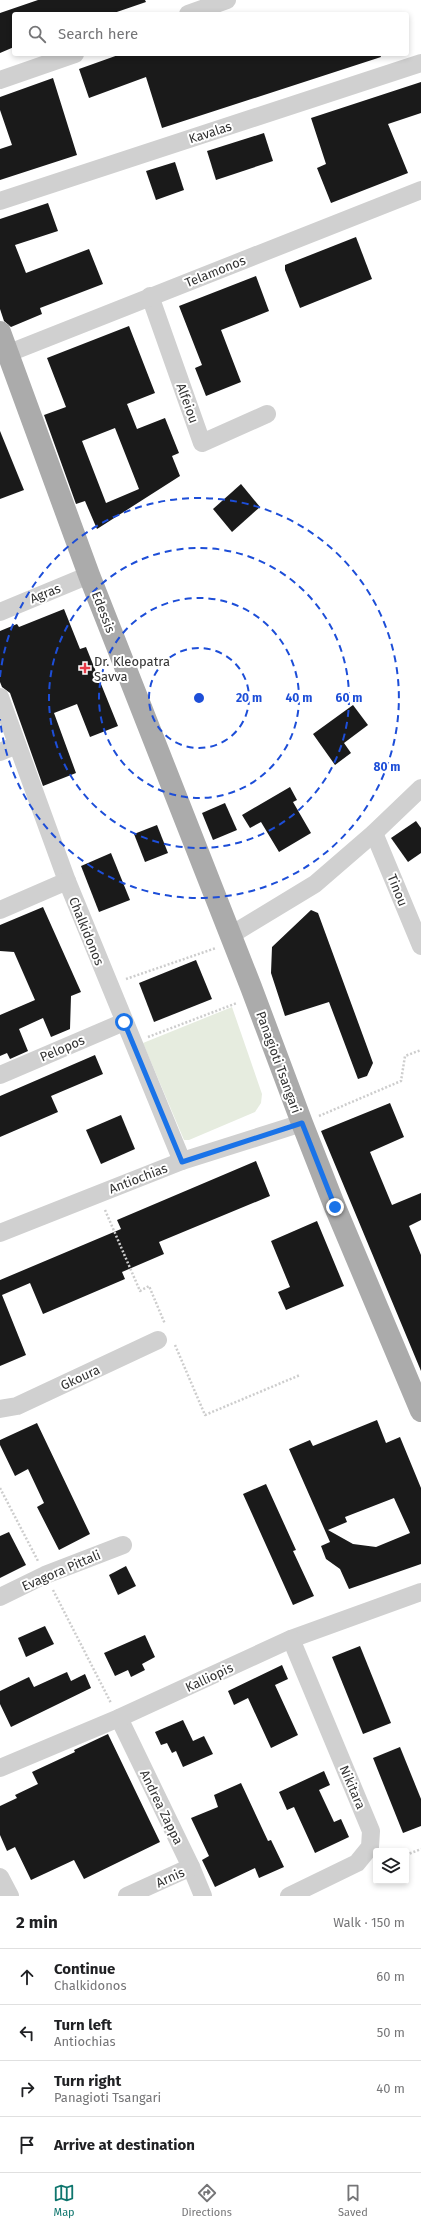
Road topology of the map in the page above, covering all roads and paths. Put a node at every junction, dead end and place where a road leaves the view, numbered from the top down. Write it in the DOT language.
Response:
graph roads {
  1 [pos="227,0"];
  2 [pos="194,12"];
  3 [pos="69,56"];
  4 [pos="421,64"];
  5 [pos="0,80"];
  6 [pos="421,190"];
  7 [pos="0,201"];
  8 [pos="150,296"];
  9 [pos="0,332"];
  10 [pos="9,353"];
  11 [pos="267,414"];
  12 [pos="89,575"];
  13 [pos="0,612"];
  14 [pos="0,697"];
  15 [pos="18,745"];
  16 [pos="0,752"];
  17 [pos="421,788"];
  18 [pos="374,833"];
  19 [pos="67,881"];
  20 [pos="0,910"];
  21 [pos="232,939"];
  22 [pos="421,946"];
  23 [pos="109,985"];
  24 [pos="254,996"];
  25 [pos="124,1022"];
  26 [pos="133,1043"];
  27 [pos="421,1050"];
  28 [pos="0,1075"];
  29 [pos="302,1123"];
  30 [pos="182,1162"];
  31 [pos="97,1193"];
  32 [pos="0,1233"];
  33 [pos="166,1337"];
  34 [pos="300,1374"];
  35 [pos="414,1376"];
  36 [pos="0,1409"];
  37 [pos="421,1411"];
  38 [pos="0,1488"];
  39 [pos="123,1545"];
  40 [pos="45,1575"];
  41 [pos="421,1592"];
  42 [pos="0,1597"];
  43 [pos="290,1639"];
  44 [pos="119,1718"];
  45 [pos="0,1768"];
  46 [pos="421,1849"];
  47 [pos="409,1854"];
  48 [pos="191,1867"];
  49 [pos="0,1877"];
  50 [pos="10,1896"];
  51 [pos="127,1896"];
  52 [pos="203,1896"];
  53 [pos="289,1896"];
  1 -- 2 [label="street"];
  3 -- 5 [label="street"];
  4 -- 7 [label="street, Kavalas"];
  6 -- 8 [label="street, Telamonos"];
  8 -- 10 [label="street, Telamonos"];
  8 -- 11 [label="street, Alfeiou"];
  9 -- 10 [label="main road, Edessis"];
  10 -- 12 [label="main road, Edessis"];
  12 -- 13 [label="street, Agras"];
  12 -- 21 [label="main road, Edessis"];
  14 -- 15 [label="street, Chalkidonos"];
  15 -- 16 [label="street"];
  15 -- 19 [label="street, Chalkidonos"];
  17 -- 18 [label="street"];
  18 -- 21 [label="street"];
  18 -- 22 [label="street, Tinou"];
  19 -- 20 [label="street"];
  19 -- 23 [label="street, Chalkidonos"];
  21 -- 23 [label="path"];
  21 -- 24 [label="main road, Panagioti Tsangari"];
  23 -- 25 [label="street, Chalkidonos"];
  24 -- 26 [label="path"];
  24 -- 29 [label="main road, Panagioti Tsangari"];
  25 -- 26 [label="street, Chalkidonos"];
  25 -- 28 [label="street, Pelopos"];
  26 -- 30 [label="street, Chalkidonos"];
  27 -- 29 [label="path"];
  29 -- 30 [label="street, Antiochias"];
  29 -- 35 [label="main road, Panagioti Tsangari"];
  30 -- 31 [label="street, Antiochias"];
  31 -- 32 [label="street, Antiochias"];
  31 -- 33 [label="path"];
  33 -- 34 [label="path"];
  33 -- 36 [label="street, Gkoura"];
  35 -- 37 [label="main road, Panagioti Tsangari"];
  38 -- 40 [label="path"];
  39 -- 40 [label="street, Evagora Pittali"];
  40 -- 42 [label="street, Evagora Pittali"];
  40 -- 44 [label="path"];
  41 -- 43 [label="street, Kalliopis"];
  43 -- 44 [label="street, Kalliopis"];
  43 -- 53 [label="street, Nikitara"];
  44 -- 45 [label="street, Kalliopis"];
  44 -- 48 [label="street, Andrea Zappa"];
  46 -- 47 [label="path"];
  48 -- 51 [label="street, Arnis"];
  48 -- 52 [label="street, Andrea Zappa"];
  49 -- 50 [label="street"];
}
